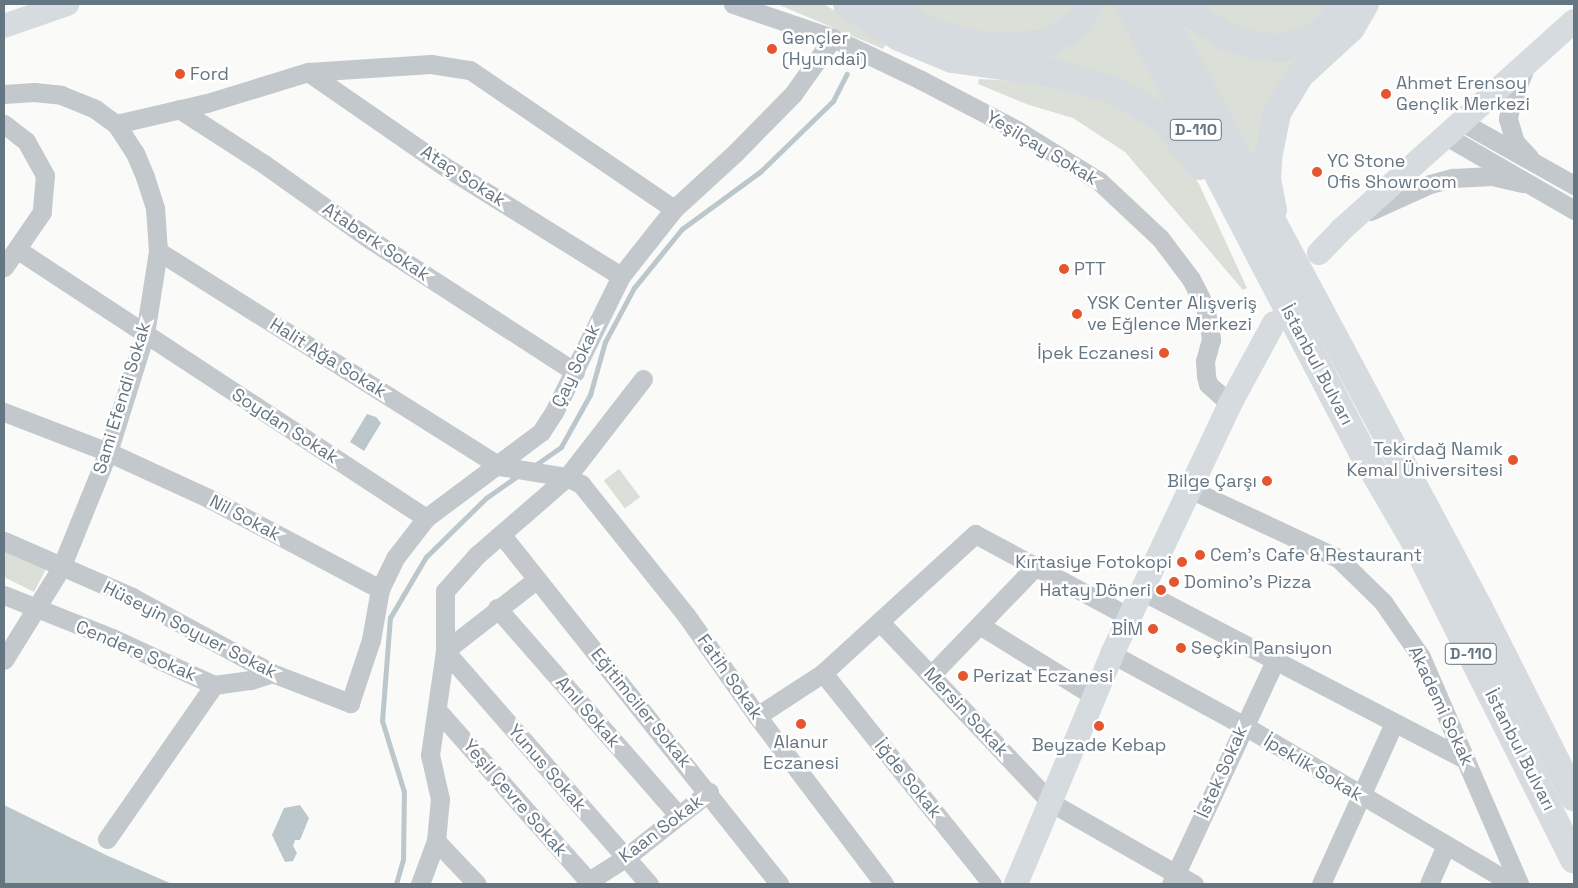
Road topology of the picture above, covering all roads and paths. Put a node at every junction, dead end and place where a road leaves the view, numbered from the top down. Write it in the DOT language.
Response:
graph roads {
  1 [pos="67,4"];
  2 [pos="733,4"];
  3 [pos="847,4"];
  4 [pos="889,4"];
  5 [pos="1089,4"];
  6 [pos="1129,4"];
  7 [pos="1156,4"];
  8 [pos="1176,4"];
  9 [pos="1344,4"];
  10 [pos="1365,4"];
  11 [pos="1574,21"];
  12 [pos="4,26"];
  13 [pos="833,38"];
  14 [pos="1526,64"];
  15 [pos="308,72"];
  16 [pos="4,94"];
  17 [pos="179,110"];
  18 [pos="4,124"];
  19 [pos="116,124"];
  20 [pos="1454,129"];
  21 [pos="1544,168"];
  22 [pos="1522,182"];
  23 [pos="1574,185"];
  24 [pos="674,208"];
  25 [pos="1574,210"];
  26 [pos="1353,220"];
  27 [pos="18,250"];
  28 [pos="158,251"];
  29 [pos="1319,253"];
  30 [pos="1274,255"];
  31 [pos="4,267"];
  32 [pos="621,276"];
  33 [pos="1274,322"];
  34 [pos="145,334"];
  35 [pos="575,372"];
  36 [pos="643,379"];
  37 [pos="1230,404"];
  38 [pos="4,412"];
  39 [pos="108,452"];
  40 [pos="499,466"];
  41 [pos="567,477"];
  42 [pos="1192,490"];
  43 [pos="426,518"];
  44 [pos="501,534"];
  45 [pos="4,542"];
  46 [pos="61,568"];
  47 [pos="1035,568"];
  48 [pos="538,579"];
  49 [pos="380,589"];
  50 [pos="1142,591"];
  51 [pos="4,595"];
  52 [pos="497,608"];
  53 [pos="37,610"];
  54 [pos="1129,617"];
  55 [pos="881,624"];
  56 [pos="981,626"];
  57 [pos="446,651"];
  58 [pos="1112,654"];
  59 [pos="4,660"];
  60 [pos="1275,661"];
  61 [pos="272,673"];
  62 [pos="823,673"];
  63 [pos="931,675"];
  64 [pos="214,684"];
  65 [pos="1094,696"];
  66 [pos="350,703"];
  67 [pos="438,711"];
  68 [pos="757,716"];
  69 [pos="1393,725"];
  70 [pos="1243,726"];
  71 [pos="1466,760"];
  72 [pos="709,792"];
  73 [pos="1360,797"];
  74 [pos="1574,798"];
  75 [pos="1050,802"];
  76 [pos="679,816"];
  77 [pos="107,839"];
  78 [pos="436,841"];
  79 [pos="1446,845"];
  80 [pos="625,858"];
  81 [pos="1574,859"];
  82 [pos="1173,879"];
  83 [pos="590,883"];
  84 [pos="420,884"];
  85 [pos="477,884"];
  86 [pos="649,884"];
  87 [pos="779,884"];
  88 [pos="884,884"];
  89 [pos="992,884"];
  90 [pos="1016,884"];
  91 [pos="1194,884"];
  92 [pos="1321,884"];
  93 [pos="1429,884"];
  94 [pos="1513,884"];
  95 [pos="1519,884"];
  1 -- 12 [label="main road"];
  2 -- 13 [label="street, Yeşilçay Sokak"];
  3 -- 30 [label="highway"];
  4 -- 5 [label="highway"];
  6 -- 30 [label="highway, İstanbul Bulvarı / D-110"];
  7 -- 30 [label="highway, İstanbul Bulvarı / D-110"];
  8 -- 9 [label="highway"];
  10 -- 30 [label="highway"];
  11 -- 14 [label="main road"];
  13 -- 24 [label="street, Çay Sokak"];
  13 -- 37 [label="street, Yeşilçay Sokak"];
  14 -- 20 [label="main road"];
  14 -- 21 [label="street"];
  15 -- 17 [label="street"];
  15 -- 24 [label="street"];
  15 -- 32 [label="street, Ataç Sokak"];
  16 -- 19 [label="street, Sami Efendi Sokak"];
  17 -- 19 [label="street"];
  17 -- 35 [label="street, Ataberk Sokak"];
  18 -- 27 [label="street"];
  19 -- 28 [label="street, Sami Efendi Sokak"];
  20 -- 21 [label="street"];
  20 -- 22 [label="street"];
  20 -- 26 [label="main road"];
  21 -- 23 [label="street"];
  22 -- 25 [label="street"];
  22 -- 26 [label="street"];
  24 -- 32 [label="street, Çay Sokak"];
  26 -- 29 [label="main road"];
  27 -- 31 [label="street"];
  27 -- 34 [label="street, Soydan Sokak"];
  28 -- 34 [label="street, Sami Efendi Sokak"];
  28 -- 40 [label="street, Halit Ağa Sokak"];
  30 -- 74 [label="highway, İstanbul Bulvarı / D-110"];
  30 -- 81 [label="highway, İstanbul Bulvarı / D-110"];
  32 -- 35 [label="street, Çay Sokak"];
  33 -- 37 [label="main road"];
  34 -- 39 [label="street, Sami Efendi Sokak"];
  34 -- 43 [label="street, Soydan Sokak"];
  35 -- 40 [label="street, Çay Sokak"];
  36 -- 41 [label="street"];
  37 -- 42 [label="main road"];
  38 -- 39 [label="street, Nil Sokak"];
  39 -- 46 [label="street, Sami Efendi Sokak"];
  39 -- 49 [label="street, Nil Sokak"];
  40 -- 41 [label="street"];
  40 -- 43 [label="street, Çay Sokak"];
  41 -- 44 [label="street"];
  41 -- 68 [label="street, Fatih Sokak"];
  42 -- 50 [label="main road"];
  42 -- 71 [label="street, Akademi Sokak"];
  43 -- 49 [label="street, Çay Sokak"];
  44 -- 48 [label="street, Eğitimciler Sokak"];
  44 -- 57 [label="street"];
  45 -- 46 [label="street, Hüseyin Soyuer Sokak"];
  46 -- 53 [label="street, Sami Efendi Sokak"];
  46 -- 61 [label="street, Hüseyin Soyuer Sokak"];
  47 -- 54 [label="street"];
  47 -- 55 [label="street"];
  47 -- 56 [label="street"];
  48 -- 52 [label="street"];
  48 -- 72 [label="street, Eğitimciler Sokak"];
  49 -- 66 [label="street, Çay Sokak"];
  50 -- 54 [label="main road"];
  50 -- 60 [label="street"];
  51 -- 53 [label="street, Cendere Sokak"];
  52 -- 57 [label="street"];
  52 -- 76 [label="street, Anıl Sokak"];
  53 -- 59 [label="street, Sami Efendi Sokak"];
  53 -- 64 [label="street, Cendere Sokak"];
  54 -- 58 [label="main road"];
  55 -- 62 [label="street"];
  55 -- 63 [label="street, Mersin Sokak"];
  56 -- 63 [label="street"];
  56 -- 65 [label="street"];
  57 -- 67 [label="street"];
  57 -- 80 [label="street, Yunus Sokak"];
  58 -- 65 [label="main road"];
  58 -- 70 [label="street, İpeklik Sokak"];
  60 -- 69 [label="street"];
  60 -- 70 [label="street, İstek Sokak"];
  61 -- 64 [label="street, Cendere Sokak"];
  61 -- 66 [label="street, Hüseyin Soyuer Sokak"];
  62 -- 68 [label="street"];
  62 -- 89 [label="street, İğde Sokak"];
  63 -- 75 [label="street, Mersin Sokak"];
  64 -- 77 [label="street"];
  65 -- 75 [label="main road"];
  67 -- 78 [label="street"];
  67 -- 83 [label="street, Yeşil Çevre Sokak"];
  68 -- 88 [label="street, Fatih Sokak"];
  69 -- 71 [label="street"];
  69 -- 73 [label="street"];
  70 -- 73 [label="street, İpeklik Sokak"];
  70 -- 82 [label="street, İstek Sokak"];
  71 -- 95 [label="street, Akademi Sokak"];
  72 -- 76 [label="street, Kaan Sokak"];
  72 -- 87 [label="street, Eğitimciler Sokak"];
  73 -- 79 [label="street, İpeklik Sokak"];
  73 -- 92 [label="street"];
  75 -- 82 [label="street, Mersin Sokak"];
  75 -- 90 [label="main road"];
  76 -- 80 [label="street, Kaan Sokak"];
  78 -- 84 [label="street"];
  78 -- 85 [label="street"];
  79 -- 93 [label="street"];
  79 -- 94 [label="street, İpeklik Sokak"];
  80 -- 83 [label="street, Kaan Sokak"];
  80 -- 86 [label="street, Yunus Sokak"];
  82 -- 91 [label="street, Mersin Sokak"];
}
